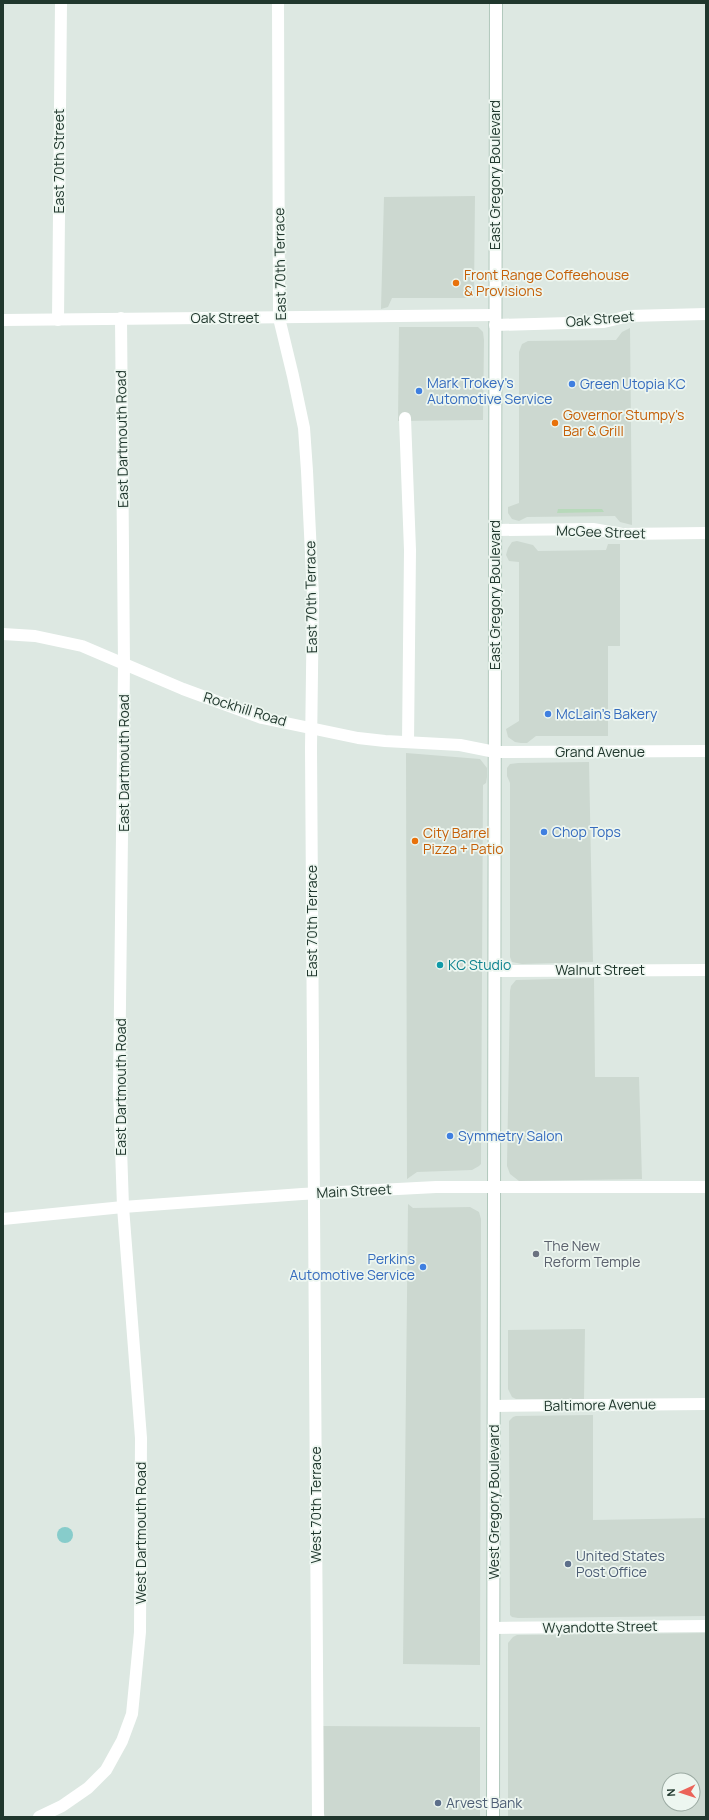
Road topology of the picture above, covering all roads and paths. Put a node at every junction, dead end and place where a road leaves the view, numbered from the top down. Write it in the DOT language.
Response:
graph roads {
  1 [pos="60,3"];
  2 [pos="278,3"];
  3 [pos="496,3"];
  4 [pos="706,314"];
  5 [pos="121,318"];
  6 [pos="279,318"];
  7 [pos="3,320"];
  8 [pos="58,320"];
  9 [pos="495,320"];
  10 [pos="405,418"];
  11 [pos="496,530"];
  12 [pos="706,533"];
  13 [pos="3,634"];
  14 [pos="124,665"];
  15 [pos="311,728"];
  16 [pos="408,742"];
  17 [pos="706,751"];
  18 [pos="495,752"];
  19 [pos="706,970"];
  20 [pos="495,971"];
  21 [pos="494,1187"];
  22 [pos="706,1187"];
  23 [pos="314,1194"];
  24 [pos="123,1208"];
  25 [pos="3,1219"];
  26 [pos="706,1404"];
  27 [pos="494,1406"];
  28 [pos="706,1626"];
  29 [pos="494,1628"];
  30 [pos="39,1817"];
  31 [pos="318,1817"];
  32 [pos="493,1817"];
  1 -- 8 [label="street, East 70th Street"];
  2 -- 6 [label="street, East 70th Terrace"];
  3 -- 9 [label="street, East Gregory Boulevard"];
  4 -- 9 [label="street, Oak Street"];
  5 -- 6 [label="street, Oak Street"];
  5 -- 8 [label="street, Oak Street"];
  5 -- 14 [label="street, East Dartmouth Road"];
  6 -- 9 [label="street, Oak Street"];
  6 -- 15 [label="street, East 70th Terrace"];
  7 -- 8 [label="street, Oak Street"];
  9 -- 11 [label="street, East Gregory Boulevard"];
  10 -- 16 [label="street"];
  11 -- 12 [label="street, McGee Street"];
  11 -- 18 [label="street, East Gregory Boulevard"];
  13 -- 14 [label="street, Rockhill Road"];
  14 -- 15 [label="street, Rockhill Road"];
  14 -- 24 [label="street, East Dartmouth Road"];
  15 -- 16 [label="street, Rockhill Road"];
  15 -- 23 [label="street, East 70th Terrace"];
  16 -- 18 [label="street, Rockhill Road"];
  17 -- 18 [label="street, Grand Avenue"];
  18 -- 20 [label="street, East Gregory Boulevard"];
  19 -- 20 [label="street, Walnut Street"];
  20 -- 21 [label="street, East Gregory Boulevard"];
  21 -- 22 [label="street, Main Street"];
  21 -- 23 [label="street, Main Street"];
  21 -- 27 [label="street, West Gregory Boulevard"];
  23 -- 24 [label="street, Main Street"];
  23 -- 31 [label="street, West 70th Terrace"];
  24 -- 25 [label="street, Main Street"];
  24 -- 30 [label="street, West Dartmouth Road"];
  26 -- 27 [label="street, Baltimore Avenue"];
  27 -- 29 [label="street, West Gregory Boulevard"];
  28 -- 29 [label="street, Wyandotte Street"];
  29 -- 32 [label="street, West Gregory Boulevard"];
}
